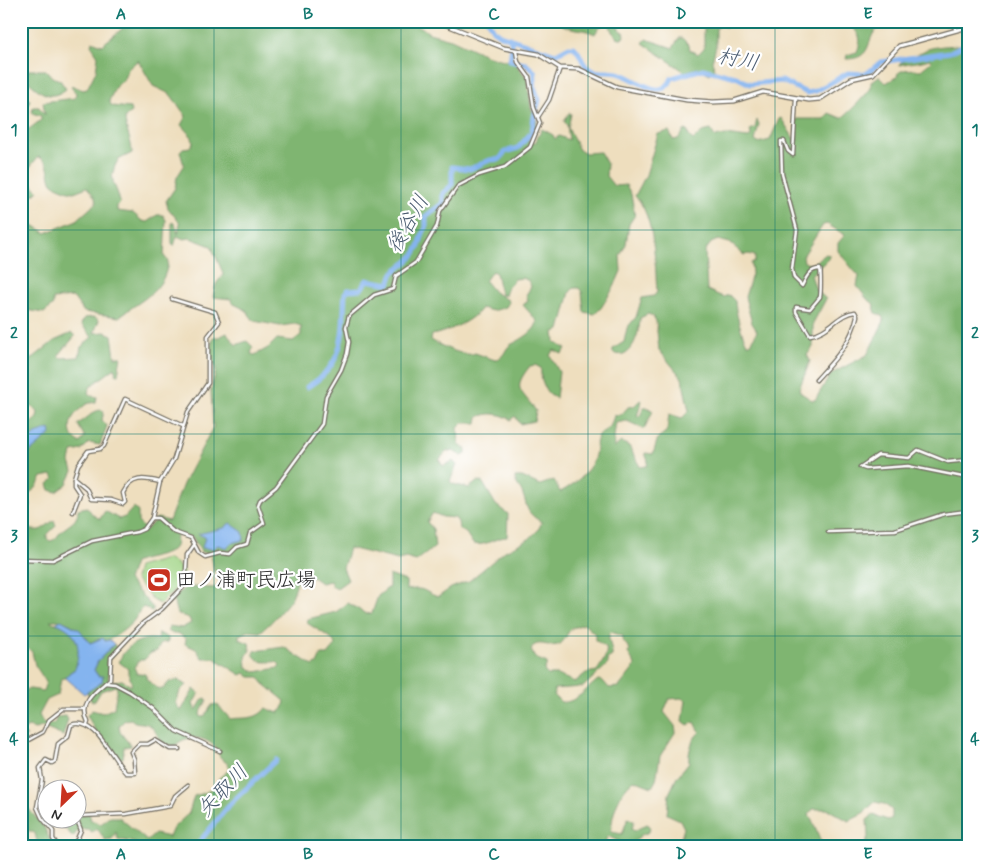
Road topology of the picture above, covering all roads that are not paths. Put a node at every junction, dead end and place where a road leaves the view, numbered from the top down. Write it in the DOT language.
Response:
graph roads {
  1 [pos="437,21"];
  2 [pos="951,21"];
  3 [pos="968,27"];
  4 [pos="956,30"];
  5 [pos="516,51"];
  6 [pos="560,68"];
  7 [pos="796,98"];
  8 [pos="538,117"];
  9 [pos="172,299"];
  10 [pos="816,380"];
  11 [pos="184,426"];
  12 [pos="968,460"];
  13 [pos="74,478"];
  14 [pos="968,478"];
  15 [pos="160,482"];
  16 [pos="968,511"];
  17 [pos="73,512"];
  18 [pos="152,518"];
  19 [pos="828,532"];
  20 [pos="194,545"];
  21 [pos="21,559"];
  22 [pos="105,683"];
  23 [pos="84,709"];
  24 [pos="86,725"];
  25 [pos="21,744"];
  26 [pos="179,749"];
  27 [pos="220,751"];
  28 [pos="188,785"];
  29 [pos="88,817"];
  30 [pos="81,830"];
  31 [pos="58,846"];
  32 [pos="74,846"];
  33 [pos="78,846"];
  1 -- 5 [label="main road"];
  2 -- 4 [label="street"];
  3 -- 4 [label="main road"];
  4 -- 7 [label="main road"];
  5 -- 6 [label="main road"];
  5 -- 8 [label="street"];
  6 -- 7 [label="main road"];
  6 -- 8 [label="street"];
  7 -- 10 [label="street"];
  8 -- 20 [label="street"];
  9 -- 11 [label="street"];
  11 -- 13 [label="street"];
  11 -- 15 [label="street"];
  12 -- 14 [label="street"];
  13 -- 15 [label="street"];
  13 -- 17 [label="street"];
  15 -- 18 [label="street"];
  16 -- 19 [label="street"];
  18 -- 20 [label="street"];
  18 -- 21 [label="street"];
  20 -- 22 [label="street"];
  22 -- 23 [label="street"];
  22 -- 27 [label="street"];
  23 -- 24 [label="street"];
  23 -- 25 [label="street"];
  24 -- 26 [label="street"];
  24 -- 31 [label="street"];
  28 -- 29 [label="street"];
  30 -- 32 [label="street"];
  32 -- 33 [label="street"];
}
